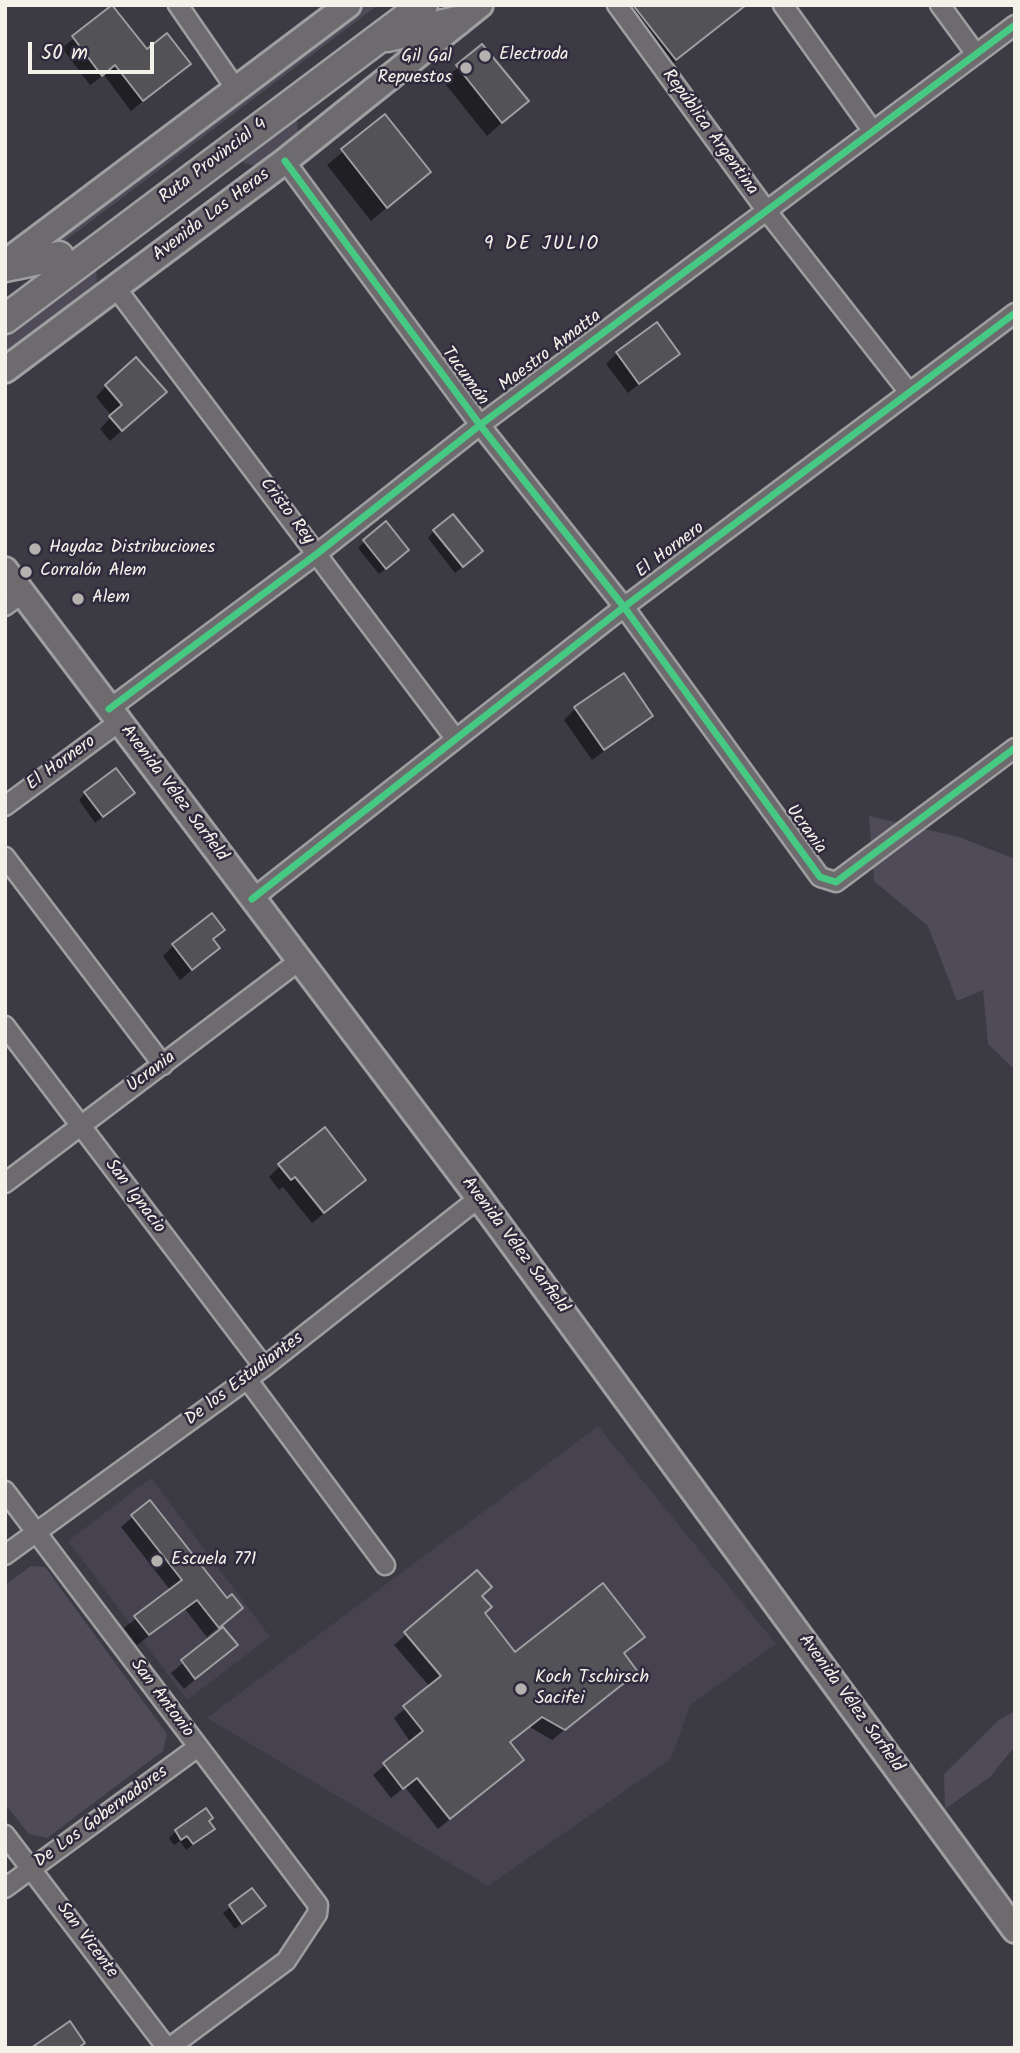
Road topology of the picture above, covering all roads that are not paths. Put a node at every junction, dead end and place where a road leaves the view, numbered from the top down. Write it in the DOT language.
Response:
graph roads {
  1 [pos="178,5"];
  2 [pos="348,5"];
  3 [pos="392,5"];
  4 [pos="423,5"];
  5 [pos="617,5"];
  6 [pos="783,5"];
  7 [pos="940,5"];
  8 [pos="469,13"];
  9 [pos="1015,25"];
  10 [pos="378,39"];
  11 [pos="976,54"];
  12 [pos="236,89"];
  13 [pos="872,130"];
  14 [pos="285,161"];
  15 [pos="766,210"];
  16 [pos="59,256"];
  17 [pos="5,265"];
  18 [pos="116,288"];
  19 [pos="5,296"];
  20 [pos="1015,313"];
  21 [pos="5,319"];
  22 [pos="5,370"];
  23 [pos="908,391"];
  24 [pos="480,425"];
  25 [pos="318,553"];
  26 [pos="5,570"];
  27 [pos="14,599"];
  28 [pos="624,607"];
  29 [pos="114,715"];
  30 [pos="455,738"];
  31 [pos="1015,748"];
  32 [pos="5,807"];
  33 [pos="5,857"];
  34 [pos="252,899"];
  35 [pos="299,961"];
  36 [pos="5,1026"];
  37 [pos="163,1065"];
  38 [pos="80,1126"];
  39 [pos="5,1183"];
  40 [pos="479,1198"];
  41 [pos="264,1367"];
  42 [pos="247,1379"];
  43 [pos="5,1491"];
  44 [pos="37,1533"];
  45 [pos="5,1555"];
  46 [pos="384,1565"];
  47 [pos="198,1747"];
  48 [pos="5,1835"];
  49 [pos="32,1869"];
  50 [pos="5,1888"];
  51 [pos="1015,1930"];
  52 [pos="168,2048"];
  1 -- 12 [label="street"];
  2 -- 12 [label="main road"];
  3 -- 16 [label="main road, Ruta Provincial 4"];
  4 -- 10 [label="main road, Ruta Provincial 4"];
  5 -- 15 [label="street, República Argentina"];
  6 -- 13 [label="street"];
  7 -- 11 [label="street"];
  8 -- 10 [label="main road"];
  8 -- 14 [label="main road, Avenida Las Heras"];
  9 -- 11 [label="street, Maestro Amatta"];
  10 -- 21 [label="main road, Ruta Provincial 4"];
  11 -- 13 [label="street, Maestro Amatta"];
  12 -- 17 [label="main road"];
  13 -- 15 [label="street, Maestro Amatta"];
  14 -- 18 [label="main road, Avenida Las Heras"];
  14 -- 24 [label="street, Tucumán"];
  15 -- 23 [label="street, República Argentina"];
  15 -- 24 [label="street, Maestro Amatta"];
  16 -- 17 [label="main road"];
  16 -- 19 [label="main road, Ruta Provincial 4"];
  18 -- 22 [label="main road, Avenida Las Heras"];
  18 -- 25 [label="street, Cristo Rey"];
  20 -- 23 [label="street, El Hornero"];
  23 -- 28 [label="street, El Hornero"];
  24 -- 25 [label="street, Maestro Amatta"];
  24 -- 28 [label="street, Tucumán"];
  25 -- 29 [label="street, Maestro Amatta"];
  25 -- 30 [label="street, Cristo Rey"];
  26 -- 27 [label="main road, Avenida Vélez Sarfield"];
  27 -- 29 [label="main road, Avenida Vélez Sarfield"];
  28 -- 30 [label="street, El Hornero"];
  28 -- 31 [label="street, Ucrania"];
  29 -- 32 [label="street, El Hornero"];
  29 -- 34 [label="main road, Avenida Vélez Sarfield"];
  30 -- 34 [label="street, El Hornero"];
  33 -- 37 [label="street"];
  34 -- 35 [label="main road, Avenida Vélez Sarfield"];
  35 -- 37 [label="street, Ucrania"];
  35 -- 40 [label="main road, Avenida Vélez Sarfield"];
  36 -- 38 [label="street, San Ignacio"];
  37 -- 38 [label="street, Ucrania"];
  38 -- 39 [label="street, Ucrania"];
  38 -- 41 [label="street, San Ignacio"];
  40 -- 41 [label="street, De los Estudiantes"];
  40 -- 51 [label="main road, Avenida Vélez Sarfield"];
  41 -- 42 [label="street, De los Estudiantes"];
  42 -- 44 [label="street, De los Estudiantes"];
  42 -- 46 [label="street"];
  43 -- 44 [label="street, San Antonio"];
  44 -- 45 [label="street, De los Estudiantes"];
  44 -- 47 [label="street, San Antonio"];
  47 -- 49 [label="street, De Los Gobernadores"];
  47 -- 52 [label="street, San Antonio"];
  48 -- 49 [label="street, San Vicente"];
  49 -- 50 [label="street, De Los Gobernadores"];
  49 -- 52 [label="street, San Vicente"];
}
